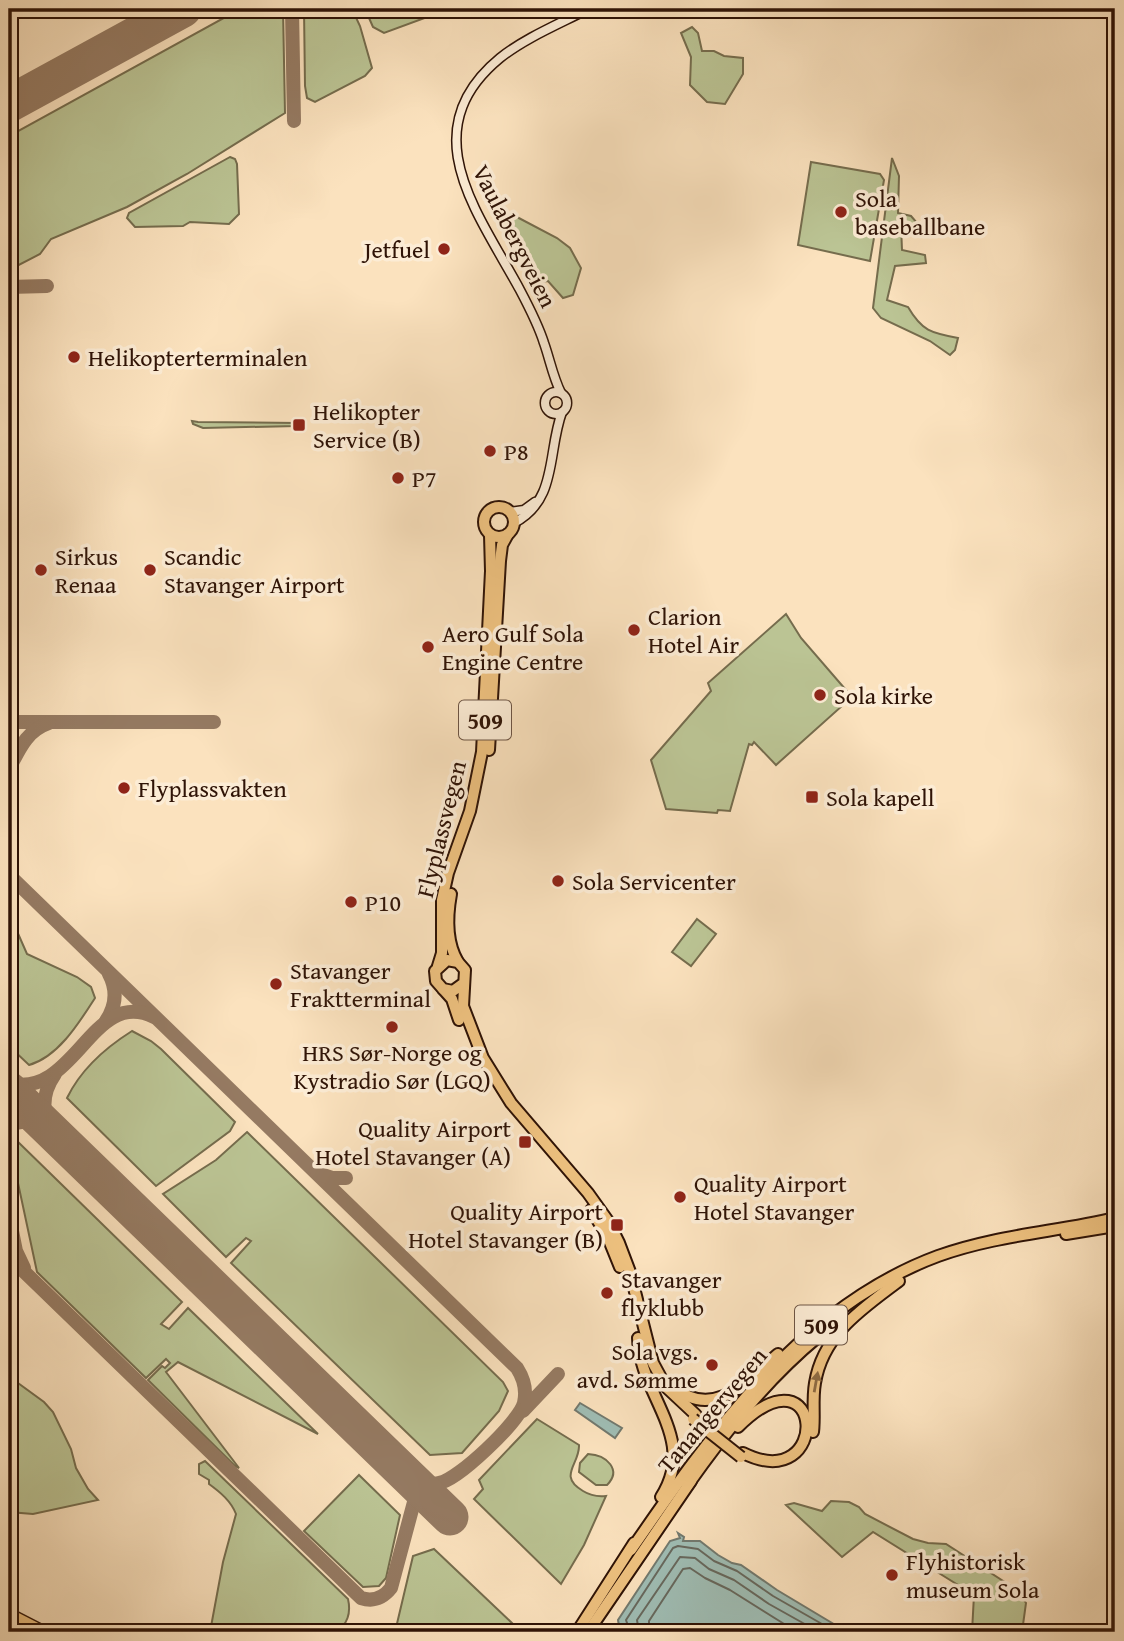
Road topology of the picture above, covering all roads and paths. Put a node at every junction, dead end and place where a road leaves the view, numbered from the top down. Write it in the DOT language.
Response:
graph roads {
  1 [pos="588,9"];
  2 [pos="553,376"];
  3 [pos="561,393"];
  4 [pos="547,396"];
  5 [pos="549,412"];
  6 [pos="562,412"];
  7 [pos="556,429"];
  8 [pos="541,495"];
  9 [pos="510,512"];
  10 [pos="514,523"];
  11 [pos="508,534"];
  12 [pos="490,535"];
  13 [pos="457,962"];
  14 [pos="438,966"];
  15 [pos="464,983"];
  16 [pos="443,989"];
  17 [pos="1115,1218"];
  18 [pos="1115,1226"];
  19 [pos="900,1281"];
  20 [pos="851,1302"];
  21 [pos="638,1338"];
  22 [pos="650,1352"];
  23 [pos="694,1417"];
  24 [pos="742,1455"];
  25 [pos="687,1486"];
  26 [pos="631,1550"];
  27 [pos="9,1613"];
  28 [pos="46,1632"];
  29 [pos="577,1632"];
  30 [pos="588,1632"];
  1 -- 2 [label="main road, Vaulabergveien"];
  2 -- 3 [label="main road, Vaulabergveien"];
  2 -- 4 [label="main road"];
  3 -- 4 [label="main road"];
  3 -- 6 [label="main road"];
  4 -- 5 [label="main road"];
  5 -- 6 [label="main road"];
  5 -- 7 [label="main road"];
  6 -- 7 [label="main road"];
  7 -- 8 [label="main road"];
  8 -- 9 [label="main road"];
  8 -- 10 [label="main road"];
  9 -- 10 [label="highway"];
  9 -- 12 [label="highway, 509"];
  10 -- 11 [label="highway, 509"];
  11 -- 12 [label="highway"];
  11 -- 13 [label="highway, Flyplassvegen / 509"];
  12 -- 14 [label="highway, Flyplassvegen / 509"];
  13 -- 14 [label="highway"];
  13 -- 15 [label="highway, Flyplassvegen / 509"];
  14 -- 16 [label="highway, Flyplassvegen / 509"];
  15 -- 16 [label="highway"];
  15 -- 22 [label="highway, Flyplassvegen / 509"];
  16 -- 21 [label="highway, Flyplassvegen / 509"];
  17 -- 20 [label="highway, Tanangervegen / 509"];
  18 -- 19 [label="highway, Tanangervegen / 509"];
  24 -- 19 [label="highway, 509, one-way"];
  19 -- 25 [label="highway, Tanangervegen / 509"];
  20 -- 22 [label="highway, 509"];
  20 -- 26 [label="highway, Tanangervegen / 509"];
  21 -- 23 [label="highway, 509"];
  21 -- 26 [label="highway, 509"];
  22 -- 23 [label="highway, 509"];
  23 -- 24 [label="highway, 509, bridge"];
  24 -- 25 [label="highway, 509"];
  25 -- 30 [label="highway, 509"];
  26 -- 29 [label="highway, 509"];
  27 -- 28 [label="main road"];
}
